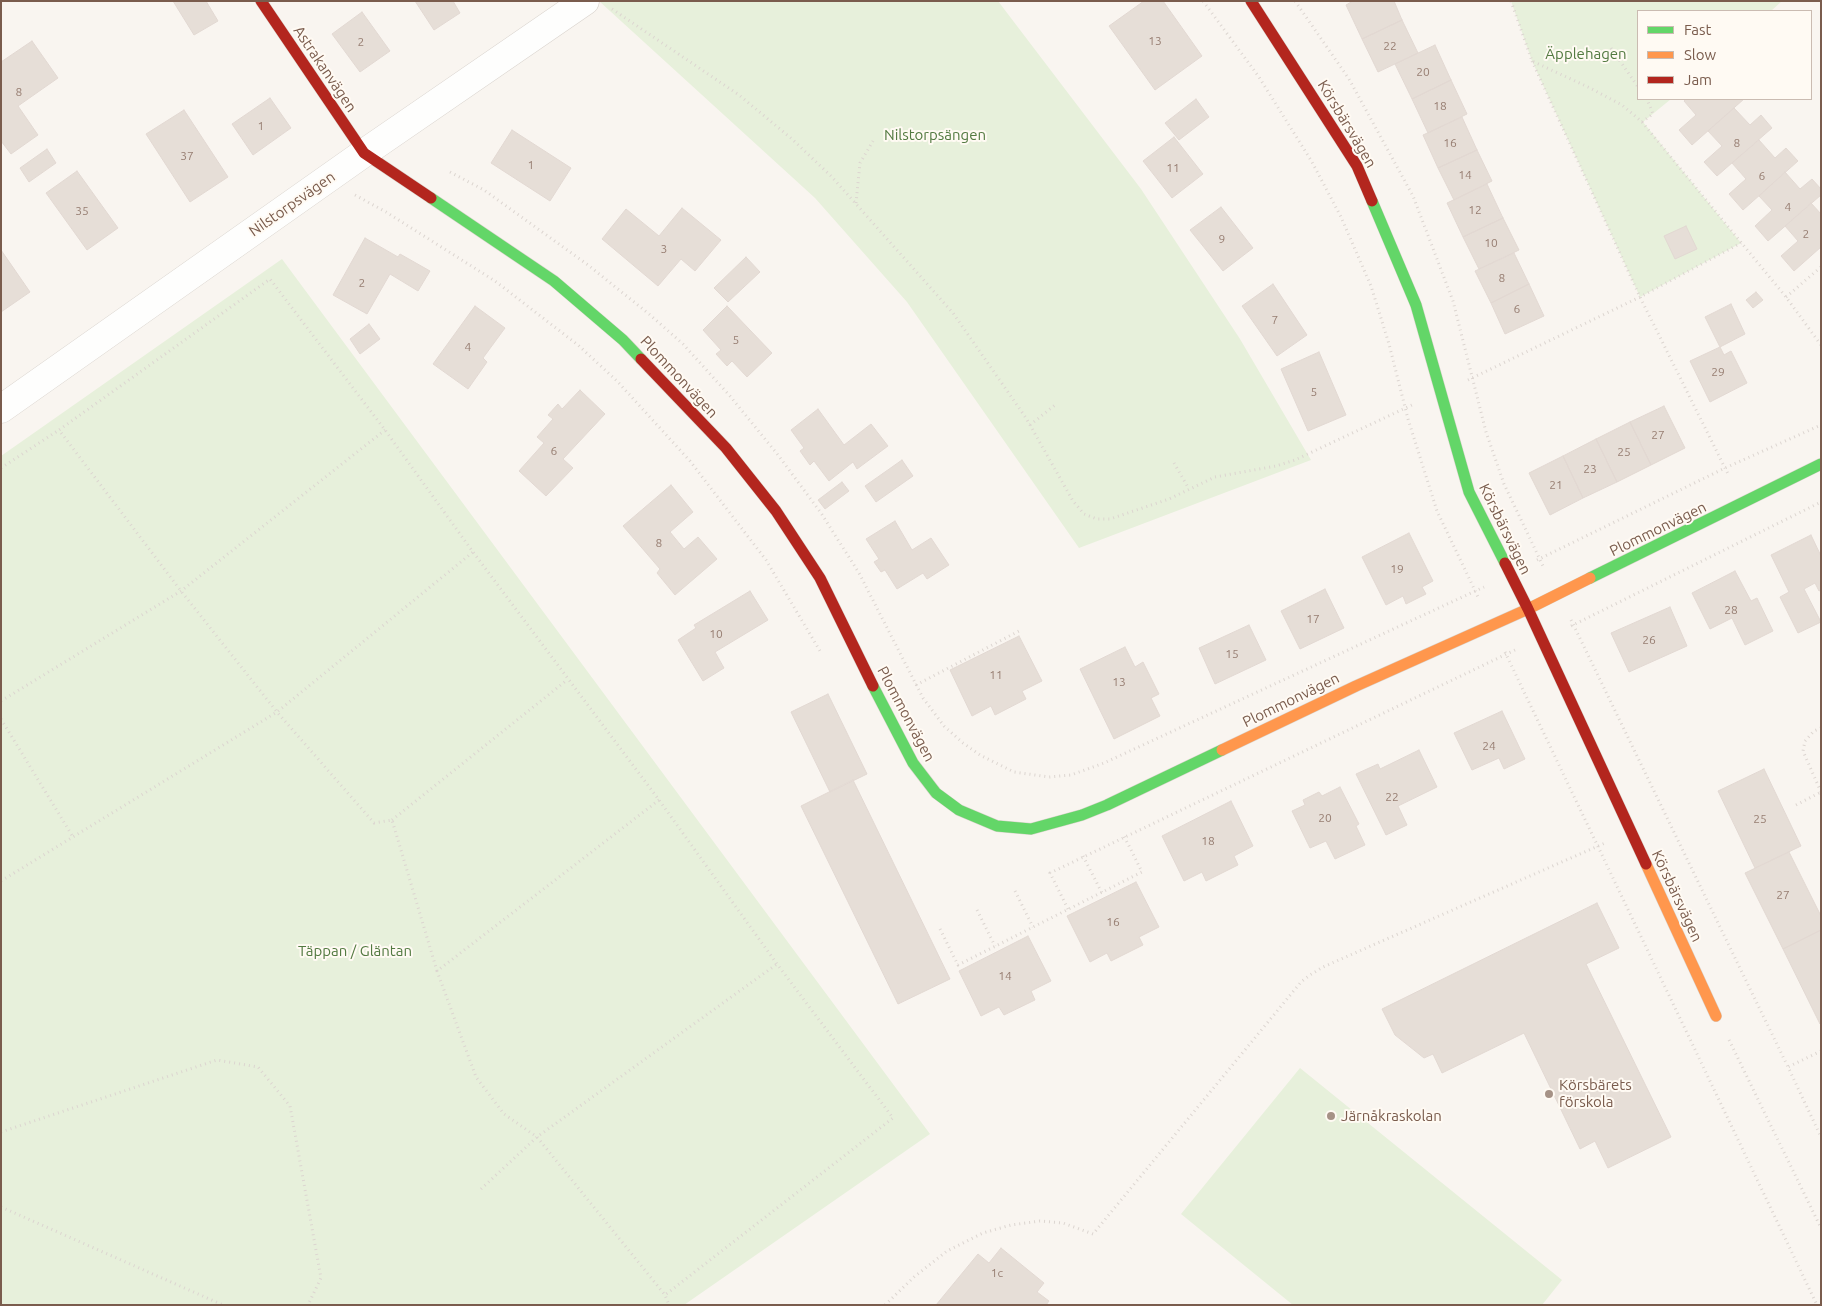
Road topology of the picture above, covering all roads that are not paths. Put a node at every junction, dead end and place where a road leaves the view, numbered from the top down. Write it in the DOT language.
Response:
graph roads {
  1 [pos="261,1"];
  2 [pos="1251,1"];
  3 [pos="597,4"];
  4 [pos="364,153"];
  5 [pos="1,408"];
  6 [pos="1821,464"];
  7 [pos="1528,609"];
  8 [pos="1716,1016"];
  1 -- 4 [label="street, Astrakanvägen"];
  2 -- 7 [label="street, Körsbärsvägen"];
  3 -- 4 [label="street, Nilstorpsvägen"];
  4 -- 5 [label="street, Nilstorpsvägen"];
  4 -- 7 [label="street, Plommonvägen"];
  6 -- 7 [label="street, Plommonvägen"];
  7 -- 8 [label="street, Körsbärsvägen"];
}
